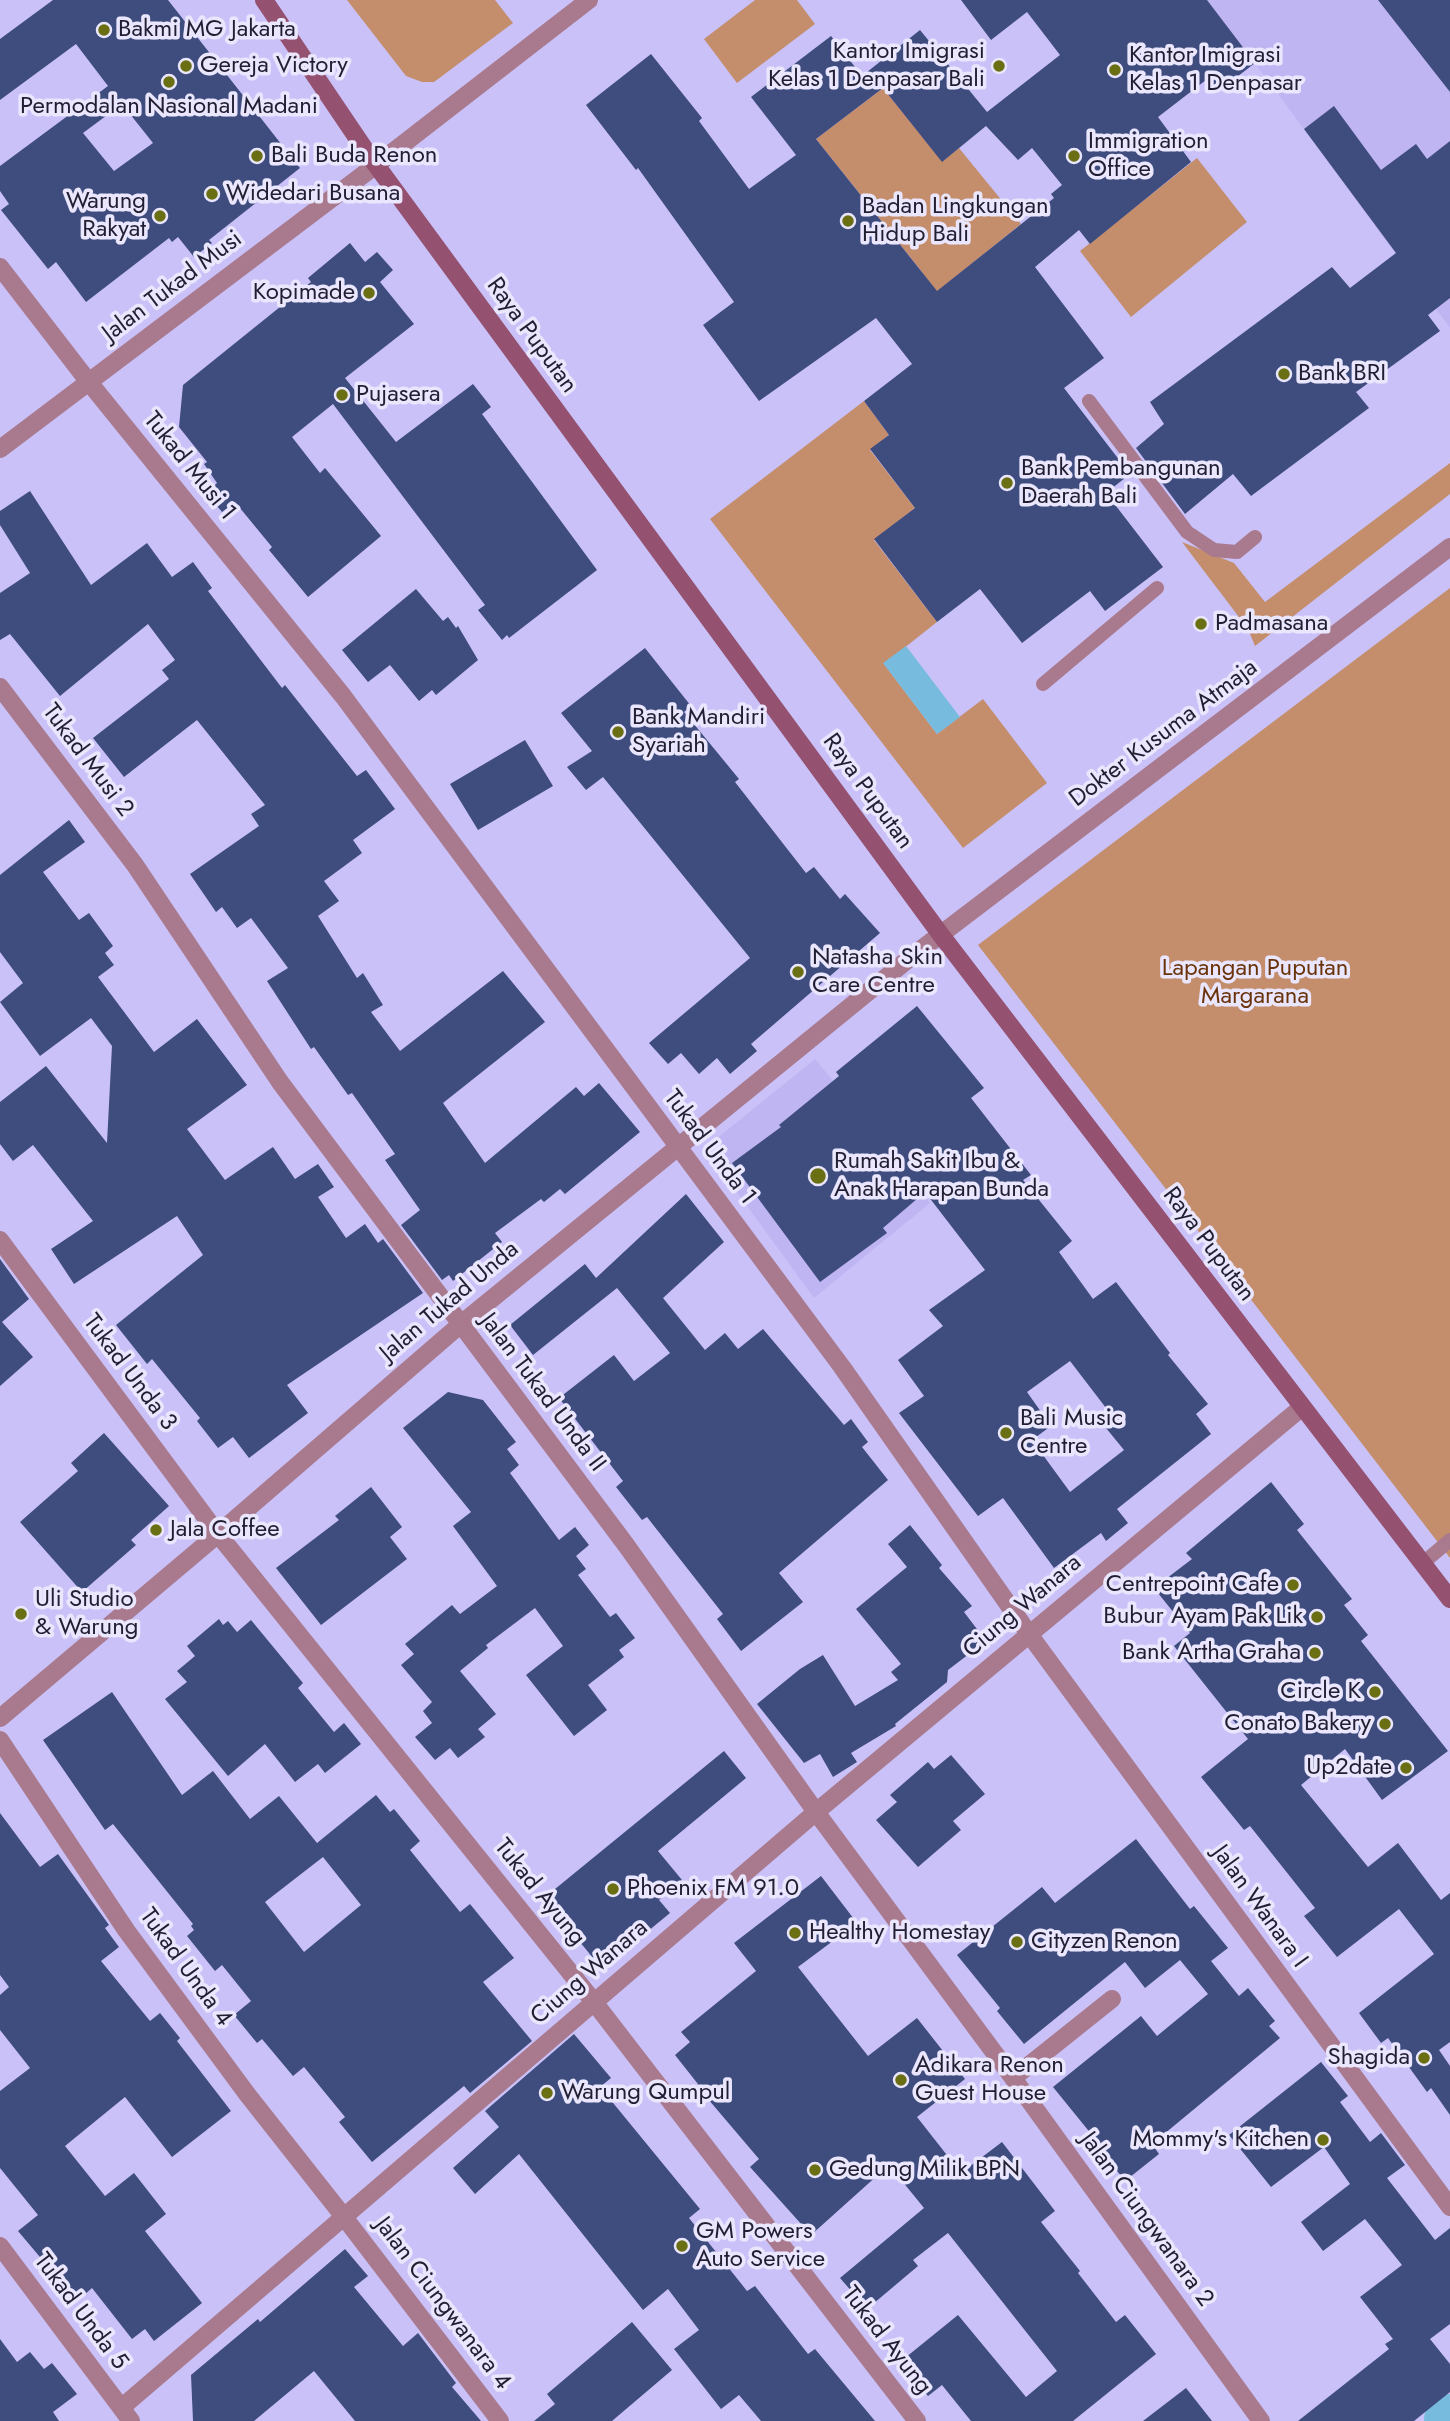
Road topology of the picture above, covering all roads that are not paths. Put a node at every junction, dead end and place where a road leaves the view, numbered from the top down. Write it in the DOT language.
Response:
graph roads {
  1 [pos="264,0"];
  2 [pos="589,0"];
  3 [pos="376,165"];
  4 [pos="0,267"];
  5 [pos="88,381"];
  6 [pos="1089,401"];
  7 [pos="0,449"];
  8 [pos="1255,537"];
  9 [pos="1450,547"];
  10 [pos="1157,589"];
  11 [pos="1042,684"];
  12 [pos="0,687"];
  13 [pos="343,696"];
  14 [pos="135,865"];
  15 [pos="941,935"];
  16 [pos="678,1146"];
  17 [pos="0,1240"];
  18 [pos="461,1324"];
  19 [pos="1301,1408"];
  20 [pos="218,1534"];
  21 [pos="1450,1540"];
  22 [pos="1423,1563"];
  23 [pos="1450,1599"];
  24 [pos="1029,1634"];
  25 [pos="0,1718"];
  26 [pos="0,1740"];
  27 [pos="816,1812"];
  28 [pos="1112,1999"];
  29 [pos="594,2002"];
  30 [pos="1013,2078"];
  31 [pos="1450,2207"];
  32 [pos="344,2217"];
  33 [pos="0,2246"];
  34 [pos="126,2414"];
  35 [pos="500,2421"];
  36 [pos="917,2421"];
  37 [pos="1261,2421"];
  1 -- 3 [label="main road, Raya Puputan"];
  2 -- 3 [label="street, Jalan Tukad Musi"];
  3 -- 5 [label="street, Jalan Tukad Musi"];
  3 -- 15 [label="main road, Raya Puputan"];
  4 -- 5 [label="street, Tukad Musi 1"];
  5 -- 7 [label="street, Jalan Tukad Musi"];
  5 -- 13 [label="street, Tukad Musi 1"];
  6 -- 8 [label="lane"];
  9 -- 15 [label="street, Dokter Kusuma Atmaja"];
  10 -- 11 [label="lane"];
  12 -- 14 [label="street, Tukad Musi 2"];
  13 -- 16 [label="street, Tukad Unda 1"];
  14 -- 18 [label="street, Jalan Tukad Unda II"];
  15 -- 16 [label="street, Jalan Tukad Unda"];
  15 -- 19 [label="main road, Raya Puputan"];
  16 -- 18 [label="street, Jalan Tukad Unda"];
  16 -- 24 [label="street, Tukad Unda 1"];
  17 -- 20 [label="street, Tukad Unda 3"];
  18 -- 20 [label="street, Jalan Tukad Unda"];
  18 -- 27 [label="street, Jalan Tukad Unda II"];
  19 -- 22 [label="main road, Raya Puputan"];
  19 -- 24 [label="street, Ciung Wanara"];
  20 -- 25 [label="street, Jalan Tukad Unda"];
  20 -- 29 [label="street, Tukad Ayung"];
  21 -- 22 [label="lane"];
  22 -- 23 [label="main road, Raya Puputan"];
  24 -- 27 [label="street, Ciung Wanara"];
  24 -- 31 [label="street, Jalan Wanara I"];
  26 -- 32 [label="street, Tukad Unda 4"];
  27 -- 29 [label="street, Ciung Wanara"];
  27 -- 30 [label="street, Jalan Ciungwanara 2"];
  28 -- 30 [label="street"];
  29 -- 32 [label="street, Ciung Wanara"];
  29 -- 36 [label="street, Tukad Ayung"];
  30 -- 37 [label="street, Jalan Ciungwanara 2"];
  32 -- 34 [label="street, Ciung Wanara"];
  32 -- 35 [label="street, Jalan Ciungwanara 4"];
  33 -- 34 [label="street, Tukad Unda 5"];
}
